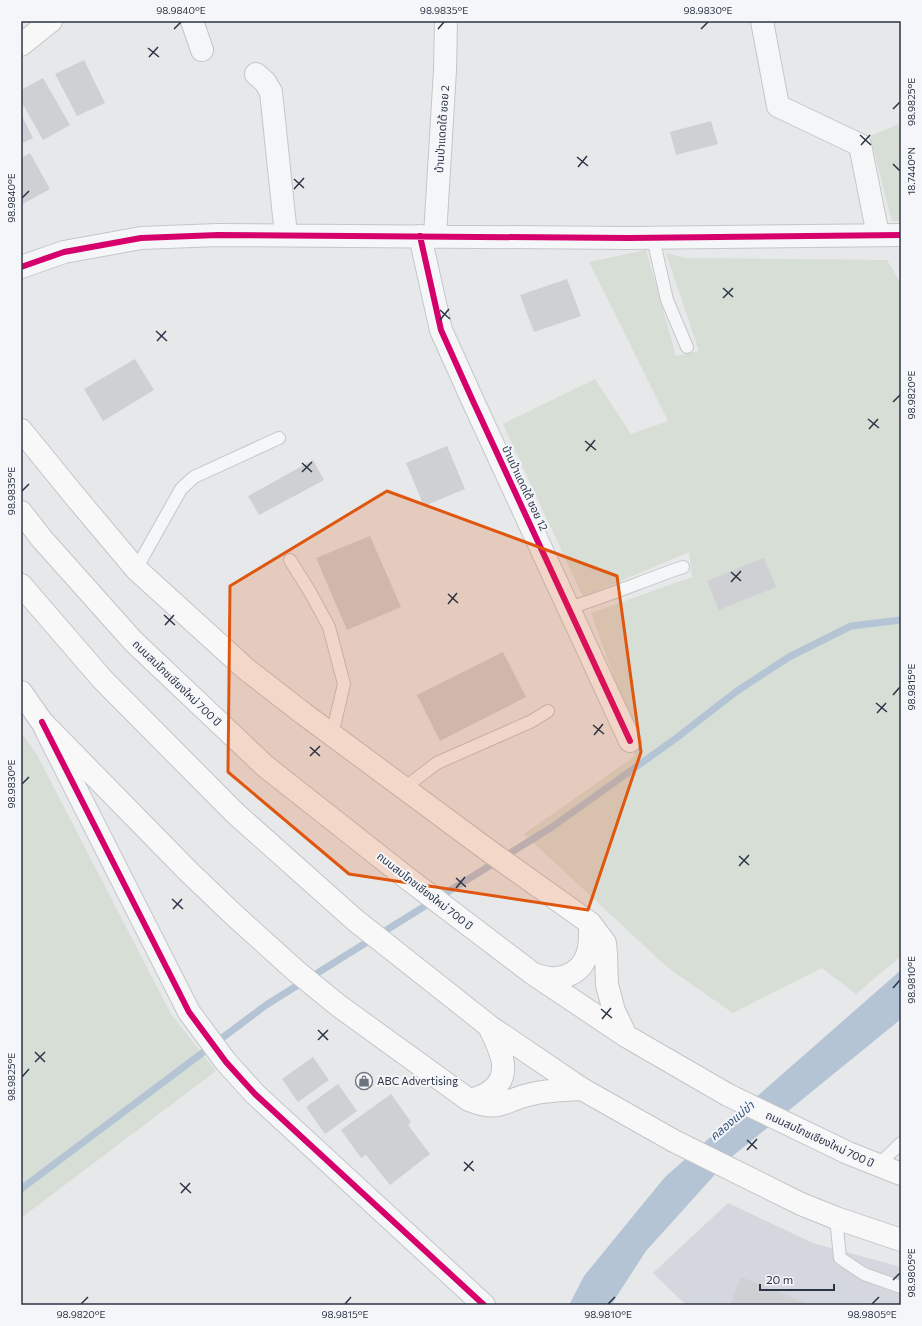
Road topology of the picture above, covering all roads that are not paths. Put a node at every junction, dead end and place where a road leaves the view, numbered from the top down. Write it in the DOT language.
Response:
graph roads {
  1 [pos="51,21"];
  2 [pos="192,21"];
  3 [pos="446,21"];
  4 [pos="762,21"];
  5 [pos="21,44"];
  6 [pos="202,50"];
  7 [pos="256,74"];
  8 [pos="286,235"];
  9 [pos="878,235"];
  10 [pos="901,235"];
  11 [pos="428,236"];
  12 [pos="653,238"];
  13 [pos="21,267"];
  14 [pos="687,347"];
  15 [pos="21,430"];
  16 [pos="279,438"];
  17 [pos="21,512"];
  18 [pos="290,560"];
  19 [pos="683,567"];
  20 [pos="136,569"];
  21 [pos="21,585"];
  22 [pos="569,608"];
  23 [pos="21,692"];
  24 [pos="548,711"];
  25 [pos="42,722"];
  26 [pos="332,735"];
  27 [pos="630,741"];
  28 [pos="404,788"];
  29 [pos="590,923"];
  30 [pos="532,973"];
  31 [pos="490,1026"];
  32 [pos="626,1036"];
  33 [pos="582,1089"];
  34 [pos="469,1100"];
  35 [pos="901,1143"];
  36 [pos="878,1165"];
  37 [pos="901,1174"];
  38 [pos="836,1218"];
  39 [pos="901,1240"];
  40 [pos="901,1286"];
  41 [pos="484,1305"];
  1 -- 5 [label="main road"];
  2 -- 6 [label="street"];
  3 -- 11 [label="street, บ้านป่าแดดใต้ ซอย 2"];
  4 -- 9 [label="street"];
  7 -- 8 [label="street"];
  8 -- 11 [label="street"];
  8 -- 13 [label="street"];
  9 -- 10 [label="street"];
  9 -- 12 [label="street"];
  11 -- 12 [label="street"];
  11 -- 22 [label="street, บ้านป่าแดดใต้ ซอย 12"];
  12 -- 14 [label="lane"];
  15 -- 20 [label="main road"];
  16 -- 20 [label="lane"];
  17 -- 30 [label="main road, ถนนสมโภชเชียงใหม่ 700 ปี"];
  18 -- 26 [label="lane"];
  19 -- 22 [label="lane"];
  20 -- 26 [label="main road"];
  21 -- 31 [label="main road"];
  22 -- 27 [label="street, บ้านป่าแดดใต้ ซอย 12"];
  23 -- 25 [label="main road"];
  24 -- 28 [label="lane"];
  25 -- 34 [label="main road"];
  25 -- 41 [label="street"];
  26 -- 28 [label="main road"];
  28 -- 29 [label="main road"];
  29 -- 30 [label="main road"];
  29 -- 32 [label="main road"];
  30 -- 32 [label="main road, ถนนสมโภชเชียงใหม่ 700 ปี"];
  31 -- 33 [label="main road"];
  31 -- 34 [label="main road"];
  32 -- 36 [label="main road, ถนนสมโภชเชียงใหม่ 700 ปี"];
  33 -- 34 [label="main road"];
  33 -- 38 [label="main road"];
  35 -- 36 [label="lane"];
  36 -- 37 [label="main road, ถนนสมโภชเชียงใหม่ 700 ปี"];
  38 -- 39 [label="main road"];
  38 -- 40 [label="lane"];
}
